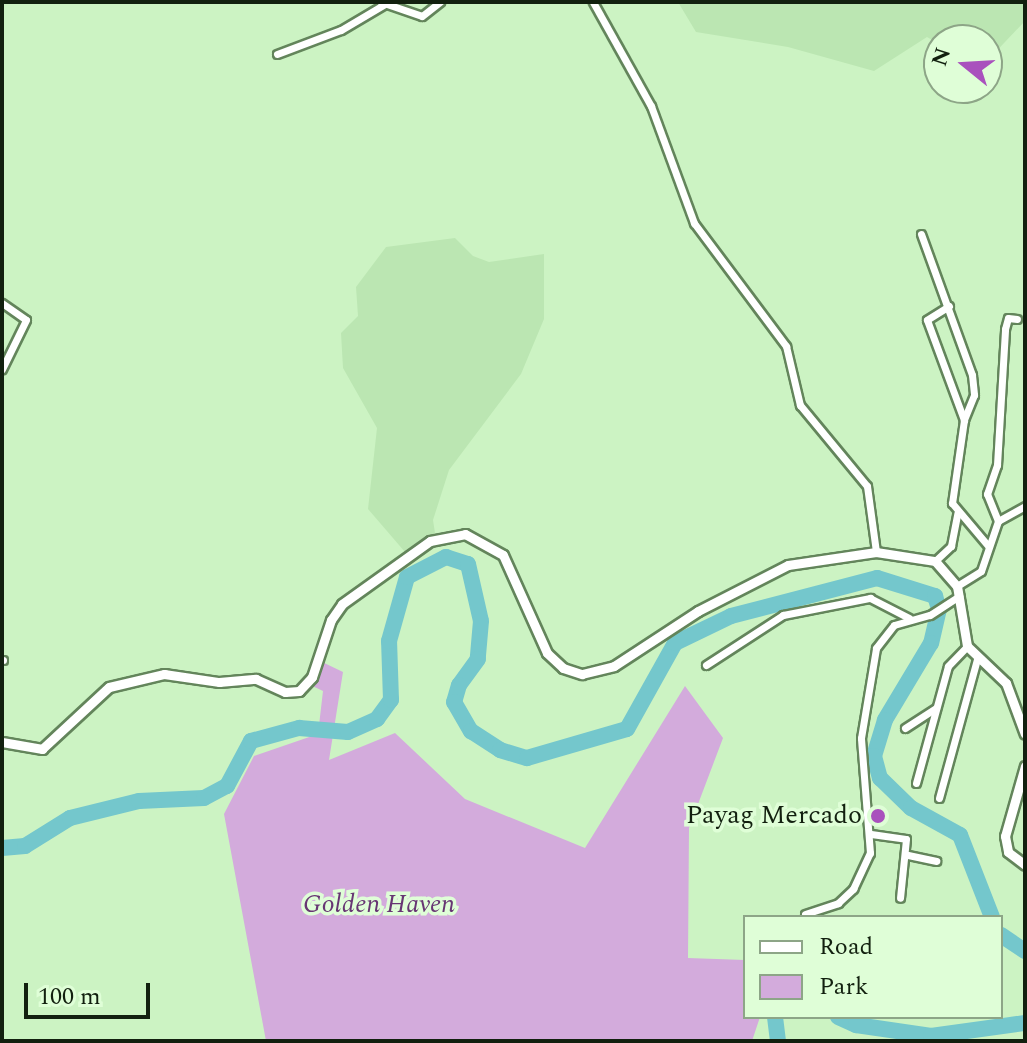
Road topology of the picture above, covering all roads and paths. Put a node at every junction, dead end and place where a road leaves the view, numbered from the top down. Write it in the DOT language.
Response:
graph roads {
  1 [pos="440,2"];
  2 [pos="593,2"];
  3 [pos="383,3"];
  4 [pos="277,54"];
  5 [pos="921,234"];
  6 [pos="3,306"];
  7 [pos="949,306"];
  8 [pos="1017,319"];
  9 [pos="2,369"];
  10 [pos="964,420"];
  11 [pos="1025,506"];
  12 [pos="957,514"];
  13 [pos="998,521"];
  14 [pos="989,547"];
  15 [pos="876,552"];
  16 [pos="935,561"];
  17 [pos="958,591"];
  18 [pos="909,618"];
  19 [pos="967,646"];
  20 [pos="977,659"];
  21 [pos="706,665"];
  22 [pos="936,708"];
  23 [pos="905,728"];
  24 [pos="1025,734"];
  25 [pos="2,742"];
  26 [pos="1025,766"];
  27 [pos="916,783"];
  28 [pos="939,798"];
  29 [pos="871,834"];
  30 [pos="908,855"];
  31 [pos="936,861"];
  32 [pos="1025,865"];
  33 [pos="900,898"];
  34 [pos="805,914"];
  1 -- 3 [label="street"];
  2 -- 15 [label="street"];
  3 -- 4 [label="street"];
  5 -- 7 [label="street"];
  6 -- 9 [label="street"];
  7 -- 10 [label="street"];
  7 -- 10 [label="street"];
  8 -- 13 [label="street"];
  10 -- 12 [label="street"];
  11 -- 13 [label="street"];
  12 -- 14 [label="street"];
  12 -- 16 [label="street"];
  13 -- 14 [label="street"];
  14 -- 17 [label="street"];
  15 -- 16 [label="main road"];
  15 -- 25 [label="main road"];
  16 -- 17 [label="main road"];
  17 -- 18 [label="street"];
  17 -- 19 [label="main road"];
  18 -- 21 [label="street"];
  18 -- 29 [label="street"];
  19 -- 20 [label="main road"];
  19 -- 22 [label="street"];
  20 -- 24 [label="main road"];
  20 -- 28 [label="street"];
  22 -- 23 [label="street"];
  22 -- 27 [label="street"];
  26 -- 32 [label="main road"];
  29 -- 30 [label="street"];
  29 -- 34 [label="street"];
  30 -- 31 [label="street"];
  30 -- 33 [label="street"];
}
